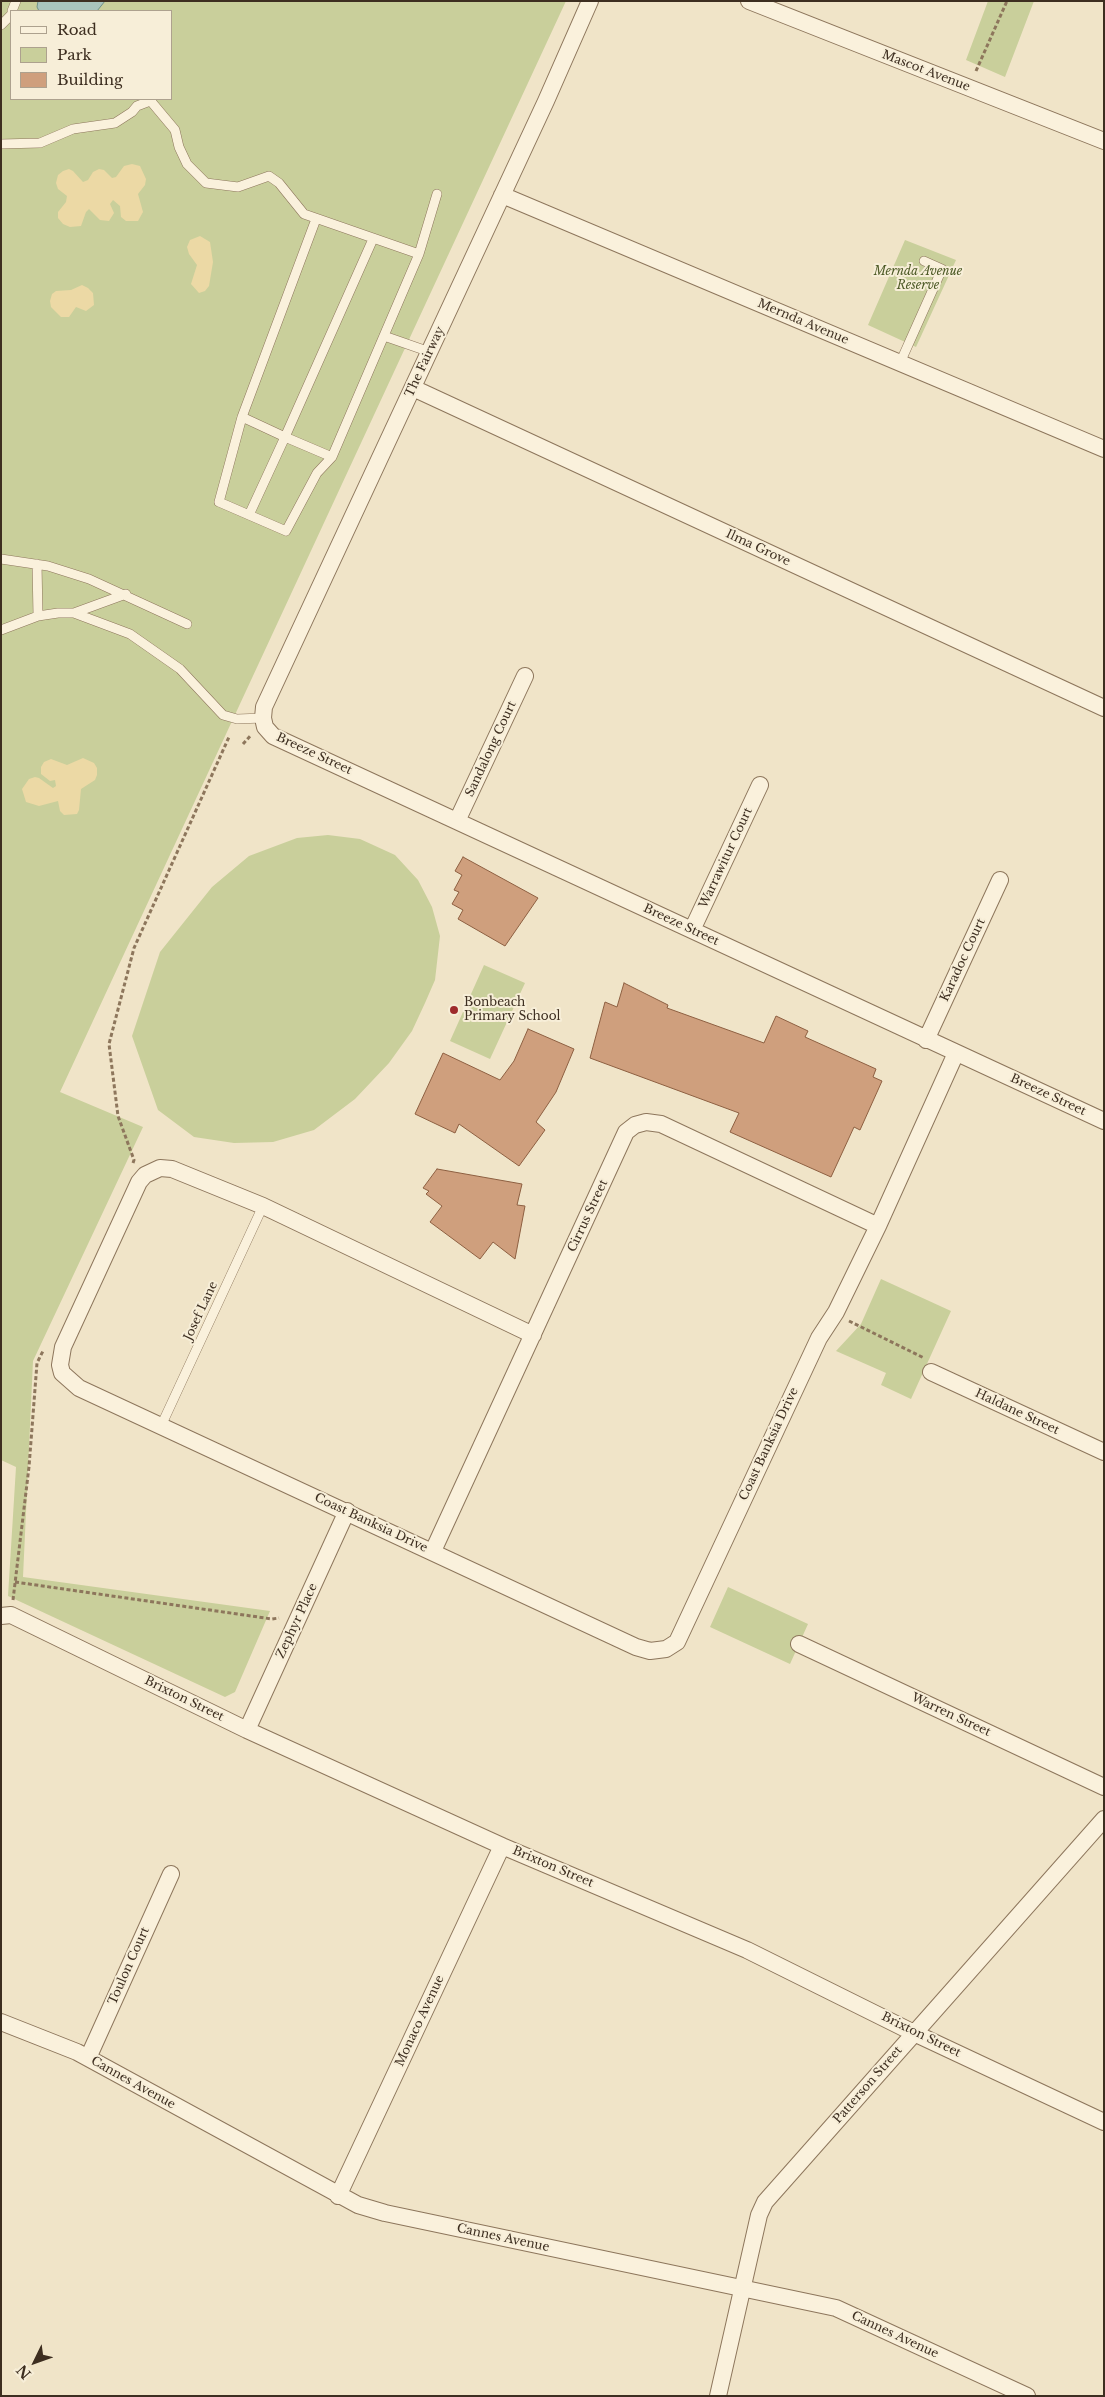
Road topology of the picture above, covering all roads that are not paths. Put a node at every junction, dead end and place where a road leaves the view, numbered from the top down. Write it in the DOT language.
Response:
graph roads {
  1 [pos="590,1"];
  2 [pos="748,1"];
  3 [pos="9,16"];
  4 [pos="1,25"];
  5 [pos="149,100"];
  6 [pos="1104,141"];
  7 [pos="1,144"];
  8 [pos="437,194"];
  9 [pos="502,195"];
  10 [pos="316,219"];
  11 [pos="373,239"];
  12 [pos="419,254"];
  13 [pos="924,261"];
  14 [pos="384,336"];
  15 [pos="430,352"];
  16 [pos="900,363"];
  17 [pos="413,388"];
  18 [pos="242,417"];
  19 [pos="285,437"];
  20 [pos="1104,449"];
  21 [pos="332,457"];
  22 [pos="249,515"];
  23 [pos="1,559"];
  24 [pos="37,564"];
  25 [pos="126,594"];
  26 [pos="74,613"];
  27 [pos="38,616"];
  28 [pos="187,624"];
  29 [pos="1,630"];
  30 [pos="525,676"];
  31 [pos="1104,708"];
  32 [pos="263,720"];
  33 [pos="760,786"];
  34 [pos="457,822"];
  35 [pos="1000,880"];
  36 [pos="692,930"];
  37 [pos="926,1040"];
  38 [pos="956,1053"];
  39 [pos="1104,1121"];
  40 [pos="263,1206"];
  41 [pos="878,1226"];
  42 [pos="533,1335"];
  43 [pos="931,1372"];
  44 [pos="161,1426"];
  45 [pos="1104,1452"];
  46 [pos="347,1511"];
  47 [pos="433,1551"];
  48 [pos="6,1616"];
  49 [pos="799,1644"];
  50 [pos="247,1730"];
  51 [pos="1104,1787"];
  52 [pos="1104,1819"];
  53 [pos="502,1846"];
  54 [pos="171,1874"];
  55 [pos="1,2022"];
  56 [pos="914,2032"];
  57 [pos="88,2058"];
  58 [pos="1104,2122"];
  59 [pos="338,2196"];
  60 [pos="742,2290"];
  61 [pos="718,2396"];
  62 [pos="1028,2396"];
  1 -- 9 [label="street, The Fairway"];
  2 -- 6 [label="street, Mascot Avenue"];
  3 -- 4 [label="lane"];
  5 -- 7 [label="lane"];
  5 -- 10 [label="lane"];
  8 -- 12 [label="lane"];
  9 -- 15 [label="street, The Fairway"];
  9 -- 16 [label="street, Mernda Avenue"];
  10 -- 11 [label="lane"];
  10 -- 18 [label="lane"];
  11 -- 12 [label="lane"];
  11 -- 19 [label="lane"];
  12 -- 14 [label="lane"];
  13 -- 16 [label="lane"];
  14 -- 15 [label="lane"];
  14 -- 21 [label="lane"];
  15 -- 17 [label="street, The Fairway"];
  16 -- 20 [label="street, Mernda Avenue"];
  17 -- 31 [label="street, Ilma Grove"];
  17 -- 32 [label="street, The Fairway"];
  18 -- 19 [label="lane"];
  18 -- 22 [label="lane"];
  19 -- 21 [label="lane"];
  19 -- 22 [label="lane"];
  21 -- 22 [label="lane"];
  23 -- 24 [label="lane"];
  24 -- 25 [label="lane"];
  24 -- 27 [label="lane"];
  25 -- 26 [label="lane"];
  25 -- 28 [label="lane"];
  26 -- 27 [label="lane"];
  26 -- 32 [label="lane"];
  27 -- 29 [label="lane"];
  30 -- 34 [label="street, Sandalong Court"];
  32 -- 34 [label="street, Breeze Street"];
  33 -- 36 [label="street, Warrawitur Court"];
  34 -- 36 [label="street, Breeze Street"];
  35 -- 37 [label="street, Karadoc Court"];
  36 -- 37 [label="street, Breeze Street"];
  37 -- 38 [label="street, Breeze Street"];
  38 -- 39 [label="street, Breeze Street"];
  38 -- 41 [label="street, Coast Banksia Drive"];
  40 -- 42 [label="street, Coast Banksia Drive"];
  40 -- 44 [label="lane, Josef Lane"];
  40 -- 44 [label="street, Coast Banksia Drive"];
  41 -- 42 [label="street, Cirrus Street"];
  41 -- 47 [label="street, Coast Banksia Drive"];
  42 -- 47 [label="street, Cirrus Street"];
  43 -- 45 [label="street, Haldane Street"];
  44 -- 46 [label="street, Coast Banksia Drive"];
  46 -- 47 [label="street, Coast Banksia Drive"];
  46 -- 50 [label="street, Zephyr Place"];
  48 -- 50 [label="street, Brixton Street"];
  49 -- 51 [label="street, Warren Street"];
  50 -- 53 [label="street, Brixton Street"];
  52 -- 56 [label="street, Patterson Street"];
  53 -- 56 [label="street, Brixton Street"];
  53 -- 59 [label="street, Monaco Avenue"];
  54 -- 57 [label="street, Toulon Court"];
  55 -- 57 [label="street, Cannes Avenue"];
  56 -- 58 [label="street, Brixton Street"];
  56 -- 60 [label="street, Patterson Street"];
  57 -- 59 [label="street, Cannes Avenue"];
  59 -- 60 [label="street, Cannes Avenue"];
  60 -- 61 [label="street, Patterson Street"];
  60 -- 62 [label="street, Cannes Avenue"];
}
